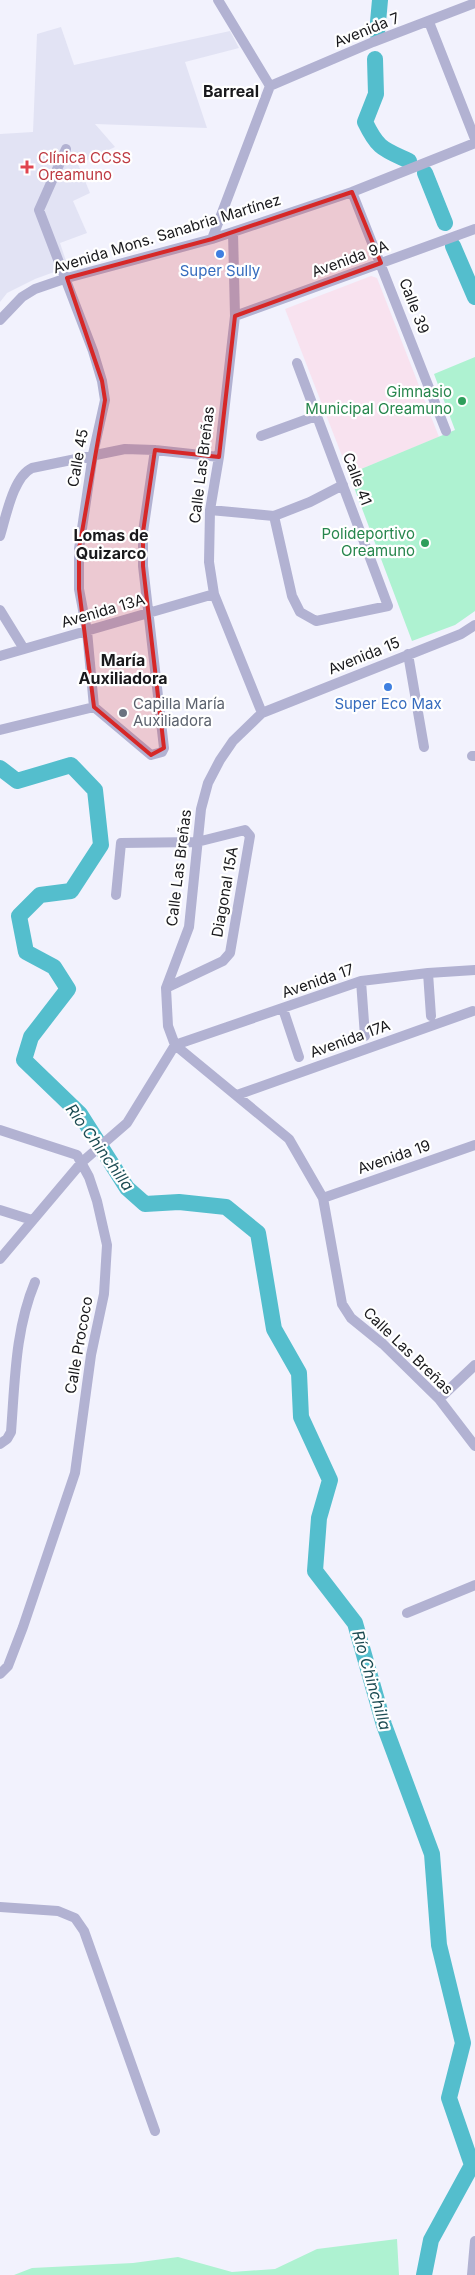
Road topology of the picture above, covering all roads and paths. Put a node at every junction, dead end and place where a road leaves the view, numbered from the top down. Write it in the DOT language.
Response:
graph roads {
  1 [pos="218,0"];
  2 [pos="475,3"];
  3 [pos="428,22"];
  4 [pos="270,86"];
  5 [pos="475,139"];
  6 [pos="475,143"];
  7 [pos="66,149"];
  8 [pos="352,192"];
  9 [pos="475,229"];
  10 [pos="233,232"];
  11 [pos="212,240"];
  12 [pos="381,263"];
  13 [pos="67,278"];
  14 [pos="235,316"];
  15 [pos="0,320"];
  16 [pos="297,363"];
  17 [pos="316,416"];
  18 [pos="446,431"];
  19 [pos="261,436"];
  20 [pos="155,450"];
  21 [pos="93,454"];
  22 [pos="219,457"];
  23 [pos="342,485"];
  24 [pos="210,510"];
  25 [pos="274,516"];
  26 [pos="0,536"];
  27 [pos="214,594"];
  28 [pos="0,610"];
  29 [pos="150,614"];
  30 [pos="475,625"];
  31 [pos="87,631"];
  32 [pos="24,649"];
  33 [pos="408,654"];
  34 [pos="0,656"];
  35 [pos="94,707"];
  36 [pos="262,713"];
  37 [pos="0,730"];
  38 [pos="424,747"];
  39 [pos="197,842"];
  40 [pos="116,894"];
  41 [pos="475,970"];
  42 [pos="428,973"];
  43 [pos="361,982"];
  44 [pos="166,988"];
  45 [pos="283,1009"];
  46 [pos="474,1011"];
  47 [pos="431,1016"];
  48 [pos="365,1036"];
  49 [pos="175,1045"];
  50 [pos="299,1057"];
  51 [pos="237,1095"];
  52 [pos="0,1130"];
  53 [pos="475,1145"];
  54 [pos="82,1162"];
  55 [pos="324,1198"];
  56 [pos="0,1210"];
  57 [pos="32,1220"];
  58 [pos="0,1259"];
  59 [pos="35,1282"];
  60 [pos="475,1365"];
  61 [pos="439,1399"];
  62 [pos="0,1444"];
  63 [pos="475,1446"];
  64 [pos="475,1585"];
  65 [pos="407,1613"];
  66 [pos="0,1674"];
  67 [pos="0,1907"];
  68 [pos="155,2131"];
  69 [pos="475,2241"];
  70 [pos="472,2275"];
  1 -- 4 [label="street"];
  2 -- 3 [label="street, Avenida 7"];
  3 -- 4 [label="street, Avenida 7"];
  3 -- 5 [label="street"];
  4 -- 11 [label="street"];
  6 -- 8 [label="street, Avenida Mons. Sanabria Martínez"];
  7 -- 13 [label="street, Calle 45"];
  8 -- 10 [label="street, Avenida Mons. Sanabria Martínez"];
  8 -- 12 [label="street, Calle 39"];
  9 -- 12 [label="street, Avenida 9A"];
  10 -- 11 [label="street, Avenida Mons. Sanabria Martínez"];
  10 -- 14 [label="street, Calle Las Breñas"];
  11 -- 13 [label="street, Avenida Mons. Sanabria Martínez"];
  12 -- 14 [label="street, Avenida 9A"];
  12 -- 18 [label="street, Calle 39"];
  13 -- 15 [label="street, Avenida Mons. Sanabria Martínez"];
  13 -- 21 [label="street, Calle 45"];
  14 -- 22 [label="street, Calle Las Breñas"];
  16 -- 17 [label="street, Calle 41"];
  17 -- 19 [label="street"];
  17 -- 23 [label="street, Calle 41"];
  20 -- 21 [label="street"];
  20 -- 22 [label="street"];
  20 -- 29 [label="street"];
  21 -- 26 [label="street"];
  21 -- 31 [label="street, Calle 45"];
  22 -- 24 [label="street, Calle Las Breñas"];
  23 -- 25 [label="street"];
  23 -- 25 [label="street, Calle 41"];
  24 -- 25 [label="street"];
  24 -- 27 [label="street, Calle Las Breñas"];
  27 -- 29 [label="street, Avenida 13A"];
  27 -- 36 [label="street, Calle Las Breñas"];
  28 -- 32 [label="street"];
  29 -- 31 [label="street, Avenida 13A"];
  29 -- 35 [label="street"];
  30 -- 33 [label="street, Avenida 15"];
  31 -- 32 [label="street, Avenida 13A"];
  31 -- 35 [label="street, Calle 45"];
  32 -- 34 [label="street, Avenida 13A"];
  33 -- 36 [label="street, Avenida 15"];
  33 -- 38 [label="street"];
  35 -- 37 [label="street"];
  36 -- 39 [label="street, Calle Las Breñas"];
  39 -- 40 [label="street"];
  39 -- 44 [label="street, Calle Las Breñas"];
  39 -- 44 [label="street, Diagonal 15A"];
  41 -- 42 [label="street, Avenida 17"];
  42 -- 43 [label="street, Avenida 17"];
  42 -- 47 [label="street"];
  43 -- 45 [label="street, Avenida 17"];
  43 -- 48 [label="street"];
  44 -- 49 [label="street, Calle Las Breñas"];
  45 -- 49 [label="street, Avenida 17"];
  45 -- 50 [label="street"];
  46 -- 51 [label="street, Avenida 17A"];
  49 -- 51 [label="street, Calle Las Breñas"];
  49 -- 54 [label="street"];
  51 -- 55 [label="street, Calle Las Breñas"];
  52 -- 54 [label="street"];
  53 -- 55 [label="street, Avenida 19"];
  54 -- 57 [label="street"];
  54 -- 66 [label="street, Calle Prococo"];
  55 -- 61 [label="street, Calle Las Breñas"];
  56 -- 57 [label="street"];
  57 -- 58 [label="street"];
  59 -- 62 [label="street"];
  60 -- 61 [label="street"];
  61 -- 63 [label="street, Calle Las Breñas"];
  64 -- 65 [label="street"];
  67 -- 68 [label="street"];
  69 -- 70 [label="street"];
}
